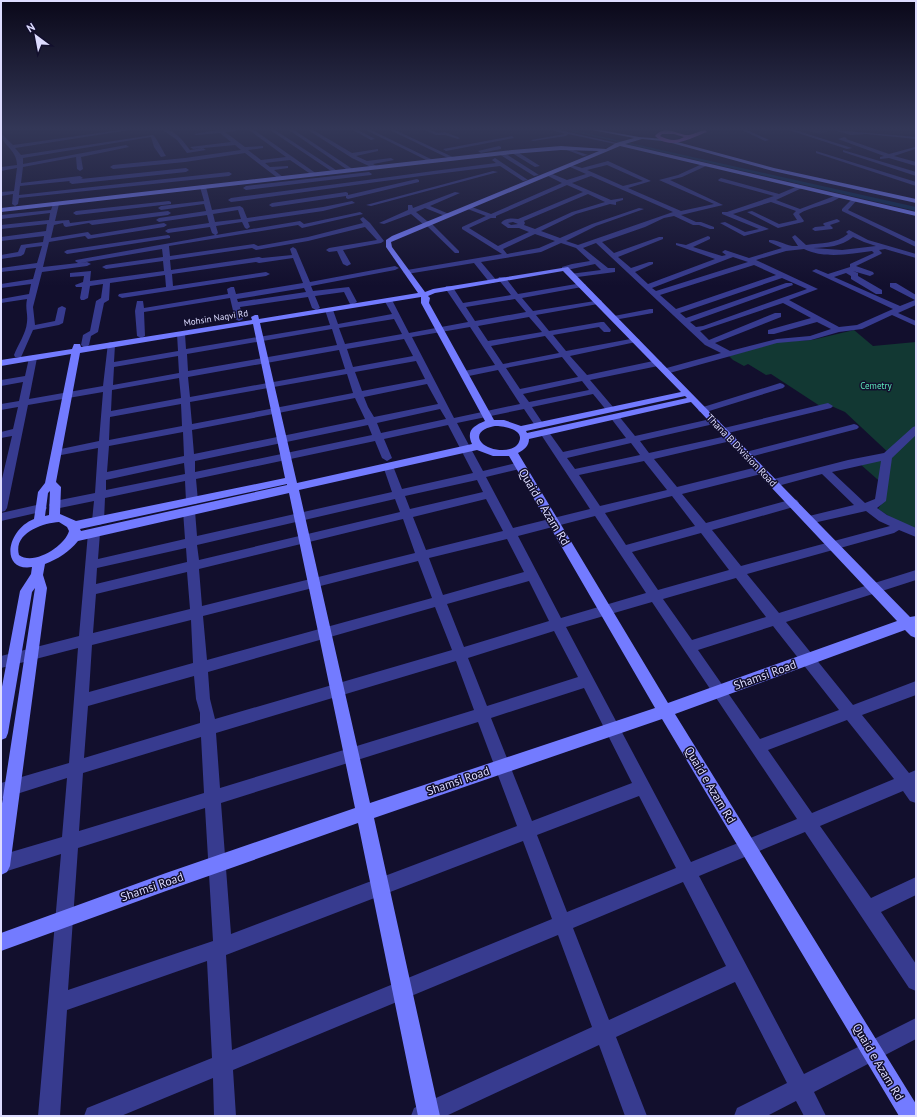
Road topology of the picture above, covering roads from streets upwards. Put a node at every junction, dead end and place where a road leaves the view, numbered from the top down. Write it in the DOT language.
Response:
graph roads {
  1 [pos="46,182"];
  2 [pos="115,182"];
  3 [pos="150,182"];
  4 [pos="189,182"];
  5 [pos="260,182"];
  6 [pos="282,182"];
  7 [pos="337,182"];
  8 [pos="369,182"];
  9 [pos="388,182"];
  10 [pos="409,182"];
  11 [pos="457,182"];
  12 [pos="520,182"];
  13 [pos="528,182"];
  14 [pos="568,182"];
  15 [pos="610,182"];
  16 [pos="647,182"];
  17 [pos="669,182"];
  18 [pos="729,182"];
  19 [pos="779,182"];
  20 [pos="832,182"];
  21 [pos="18,185"];
  22 [pos="245,185"];
  23 [pos="115,186"];
  24 [pos="203,187"];
  25 [pos="392,187"];
  26 [pos="800,187"];
  27 [pos="623,188"];
  28 [pos="190,189"];
  29 [pos="588,192"];
  30 [pos="457,193"];
  31 [pos="1,194"];
  32 [pos="346,194"];
  33 [pos="16,195"];
  34 [pos="133,196"];
  35 [pos="779,196"];
  36 [pos="839,196"];
  37 [pos="401,197"];
  38 [pos="114,198"];
  39 [pos="249,198"];
  40 [pos="621,199"];
  41 [pos="231,200"];
  42 [pos="772,200"];
  43 [pos="854,200"];
  44 [pos="916,201"];
  45 [pos="207,202"];
  46 [pos="610,202"];
  47 [pos="169,203"];
  48 [pos="272,205"];
  49 [pos="369,205"];
  50 [pos="425,206"];
  51 [pos="56,207"];
  52 [pos="131,207"];
  53 [pos="467,207"];
  54 [pos="712,207"];
  55 [pos="14,209"];
  56 [pos="150,209"];
  57 [pos="641,209"];
  58 [pos="1,210"];
  59 [pos="412,211"];
  60 [pos="800,211"];
  61 [pos="630,212"];
  62 [pos="750,212"];
  63 [pos="168,213"];
  64 [pos="210,213"];
  65 [pos="677,213"];
  66 [pos="76,214"];
  67 [pos="360,214"];
  68 [pos="445,214"];
  69 [pos="727,214"];
  70 [pos="916,214"];
  71 [pos="262,215"];
  72 [pos="1,216"];
  73 [pos="491,216"];
  74 [pos="129,218"];
  75 [pos="157,220"];
  76 [pos="245,220"];
  77 [pos="651,221"];
  78 [pos="837,221"];
  79 [pos="867,221"];
  80 [pos="52,222"];
  81 [pos="382,223"];
  82 [pos="426,223"];
  83 [pos="772,223"];
  84 [pos="213,224"];
  85 [pos="368,224"];
  86 [pos="519,224"];
  87 [pos="858,224"];
  88 [pos="759,226"];
  89 [pos="1,227"];
  90 [pos="712,228"];
  91 [pos="129,230"];
  92 [pos="167,231"];
  93 [pos="249,232"];
  94 [pos="535,232"];
  95 [pos="217,237"];
  96 [pos="272,237"];
  97 [pos="795,237"];
  98 [pos="661,238"];
  99 [pos="1,239"];
  100 [pos="48,239"];
  101 [pos="381,240"];
  102 [pos="559,240"];
  103 [pos="597,241"];
  104 [pos="771,241"];
  105 [pos="130,242"];
  106 [pos="290,242"];
  107 [pos="840,242"];
  108 [pos="678,244"];
  109 [pos="916,245"];
  110 [pos="686,246"];
  111 [pos="165,247"];
  112 [pos="578,247"];
  113 [pos="803,247"];
  114 [pos="884,247"];
  115 [pos="339,248"];
  116 [pos="498,249"];
  117 [pos="790,249"];
  118 [pos="873,249"];
  119 [pos="220,250"];
  120 [pos="329,250"];
  121 [pos="67,252"];
  122 [pos="457,252"];
  123 [pos="724,255"];
  124 [pos="1,256"];
  125 [pos="296,256"];
  126 [pos="509,256"];
  127 [pos="613,256"];
  128 [pos="916,256"];
  129 [pos="166,258"];
  130 [pos="78,260"];
  131 [pos="476,261"];
  132 [pos="752,261"];
  133 [pos="391,262"];
  134 [pos="596,262"];
  135 [pos="96,263"];
  136 [pos="651,263"];
  137 [pos="224,264"];
  138 [pos="347,264"];
  139 [pos="40,267"];
  140 [pos="106,267"];
  141 [pos="628,269"];
  142 [pos="850,269"];
  143 [pos="1,270"];
  144 [pos="607,271"];
  145 [pos="168,272"];
  146 [pos="569,273"];
  147 [pos="838,273"];
  148 [pos="266,274"];
  149 [pos="403,274"];
  150 [pos="870,274"];
  151 [pos="73,275"];
  152 [pos="782,275"];
  153 [pos="140,276"];
  154 [pos="829,276"];
  155 [pos="228,280"];
  156 [pos="497,280"];
  157 [pos="37,281"];
  158 [pos="106,281"];
  159 [pos="82,285"];
  160 [pos="307,285"];
  161 [pos="582,285"];
  162 [pos="789,285"];
  163 [pos="893,285"];
  164 [pos="1,286"];
  165 [pos="648,287"];
  166 [pos="170,288"];
  167 [pos="449,288"];
  168 [pos="415,292"];
  169 [pos="140,293"];
  170 [pos="311,294"];
  171 [pos="656,294"];
  172 [pos="33,296"];
  173 [pos="122,296"];
  174 [pos="233,296"];
  175 [pos="516,296"];
  176 [pos="871,296"];
  177 [pos="84,298"];
  178 [pos="916,298"];
  179 [pos="388,300"];
  180 [pos="783,300"];
  181 [pos="1,301"];
  182 [pos="353,302"];
  183 [pos="598,302"];
  184 [pos="916,302"];
  185 [pos="235,305"];
  186 [pos="460,306"];
  187 [pos="62,308"];
  188 [pos="316,308"];
  189 [pos="329,310"];
  190 [pos="139,311"];
  191 [pos="650,311"];
  192 [pos="896,311"];
  193 [pos="675,312"];
  194 [pos="531,314"];
  195 [pos="778,315"];
  196 [pos="396,316"];
  197 [pos="614,318"];
  198 [pos="256,319"];
  199 [pos="817,319"];
  200 [pos="239,320"];
  201 [pos="685,321"];
  202 [pos="473,324"];
  203 [pos="916,324"];
  204 [pos="334,326"];
  205 [pos="30,328"];
  206 [pos="439,330"];
  207 [pos="607,330"];
  208 [pos="694,330"];
  209 [pos="838,330"];
  210 [pos="771,332"];
  211 [pos="547,333"];
  212 [pos="181,334"];
  213 [pos="141,336"];
  214 [pos="406,336"];
  215 [pos="260,339"];
  216 [pos="636,340"];
  217 [pos="708,343"];
  218 [pos="486,344"];
  219 [pos="111,345"];
  220 [pos="79,347"];
  221 [pos="342,347"];
  222 [pos="182,352"];
  223 [pos="564,354"];
  224 [pos="730,354"];
  225 [pos="18,355"];
  226 [pos="1,358"];
  227 [pos="33,358"];
  228 [pos="418,358"];
  229 [pos="265,361"];
  230 [pos="1,363"];
  231 [pos="658,363"];
  232 [pos="109,365"];
  233 [pos="501,367"];
  234 [pos="350,370"];
  235 [pos="666,371"];
  236 [pos="464,374"];
  237 [pos="184,375"];
  238 [pos="29,378"];
  239 [pos="584,378"];
  240 [pos="430,381"];
  241 [pos="1,383"];
  242 [pos="270,385"];
  243 [pos="780,386"];
  244 [pos="108,388"];
  245 [pos="595,391"];
  246 [pos="517,392"];
  247 [pos="359,395"];
  248 [pos="67,396"];
  249 [pos="690,396"];
  250 [pos="186,400"];
  251 [pos="24,403"];
  252 [pos="443,406"];
  253 [pos="527,406"];
  254 [pos="828,406"];
  255 [pos="1,407"];
  256 [pos="703,410"];
  257 [pos="276,411"];
  258 [pos="613,413"];
  259 [pos="106,415"];
  260 [pos="488,418"];
  261 [pos="371,420"];
  262 [pos="714,421"];
  263 [pos="451,422"];
  264 [pos="854,427"];
  265 [pos="188,428"];
  266 [pos="542,429"];
  267 [pos="916,429"];
  268 [pos="18,432"];
  269 [pos="523,433"];
  270 [pos="1,434"];
  271 [pos="727,435"];
  272 [pos="378,437"];
  273 [pos="283,439"];
  274 [pos="633,440"];
  275 [pos="104,444"];
  276 [pos="470,444"];
  277 [pos="56,453"];
  278 [pos="746,455"];
  279 [pos="287,456"];
  280 [pos="561,456"];
  281 [pos="887,456"];
  282 [pos="647,457"];
  283 [pos="190,458"];
  284 [pos="516,459"];
  285 [pos="388,462"];
  286 [pos="6,463"];
  287 [pos="761,470"];
  288 [pos="824,470"];
  289 [pos="573,474"];
  290 [pos="479,475"];
  291 [pos="101,477"];
  292 [pos="191,477"];
  293 [pos="774,483"];
  294 [pos="50,484"];
  295 [pos="293,484"];
  296 [pos="674,492"];
  297 [pos="399,494"];
  298 [pos="489,494"];
  299 [pos="2,496"];
  300 [pos="100,496"];
  301 [pos="793,503"];
  302 [pos="55,506"];
  303 [pos="191,506"];
  304 [pos="865,507"];
  305 [pos="1,508"];
  306 [pos="41,508"];
  307 [pos="598,511"];
  308 [pos="406,514"];
  309 [pos="1,517"];
  310 [pos="300,517"];
  311 [pos="54,518"];
  312 [pos="809,520"];
  313 [pos="39,522"];
  314 [pos="554,522"];
  315 [pos="897,526"];
  316 [pos="96,527"];
  317 [pos="704,528"];
  318 [pos="74,532"];
  319 [pos="916,533"];
  320 [pos="510,534"];
  321 [pos="305,539"];
  322 [pos="191,542"];
  323 [pos="1,543"];
  324 [pos="832,545"];
  325 [pos="8,548"];
  326 [pos="624,550"];
  327 [pos="422,556"];
  328 [pos="91,565"];
  329 [pos="193,566"];
  330 [pos="38,568"];
  331 [pos="740,572"];
  332 [pos="532,575"];
  333 [pos="916,575"];
  334 [pos="315,583"];
  335 [pos="874,589"];
  336 [pos="90,591"];
  337 [pos="656,597"];
  338 [pos="439,601"];
  339 [pos="606,611"];
  340 [pos="196,613"];
  341 [pos="777,620"];
  342 [pos="558,624"];
  343 [pos="913,626"];
  344 [pos="326,632"];
  345 [pos="86,642"];
  346 [pos="689,647"];
  347 [pos="32,654"];
  348 [pos="460,654"];
  349 [pos="809,659"];
  350 [pos="8,660"];
  351 [pos="200,667"];
  352 [pos="587,681"];
  353 [pos="916,688"];
  354 [pos="338,689"];
  355 [pos="719,692"];
  356 [pos="81,701"];
  357 [pos="666,711"];
  358 [pos="851,712"];
  359 [pos="482,714"];
  360 [pos="207,728"];
  361 [pos="612,729"];
  362 [pos="1,733"];
  363 [pos="757,747"];
  364 [pos="352,754"];
  365 [pos="502,766"];
  366 [pos="75,768"];
  367 [pos="913,785"];
  368 [pos="642,787"];
  369 [pos="7,789"];
  370 [pos="212,798"];
  371 [pos="365,813"];
  372 [pos="809,823"];
  373 [pos="527,831"];
  374 [pos="70,843"];
  375 [pos="748,848"];
  376 [pos="217,864"];
  377 [pos="1,865"];
  378 [pos="687,873"];
  379 [pos="916,886"];
  380 [pos="380,887"];
  381 [pos="868,909"];
  382 [pos="64,918"];
  383 [pos="563,924"];
  384 [pos="1,942"];
  385 [pos="219,948"];
  386 [pos="739,970"];
  387 [pos="916,981"];
  388 [pos="402,990"];
  389 [pos="57,1004"];
  390 [pos="916,1028"];
  391 [pos="604,1032"];
  392 [pos="871,1051"];
  393 [pos="222,1064"];
  394 [pos="800,1087"];
  395 [pos="426,1115"];
  396 [pos="49,1116"];
  397 [pos="95,1116"];
  398 [pos="225,1116"];
  399 [pos="636,1116"];
  400 [pos="745,1116"];
  401 [pos="815,1116"];
  402 [pos="911,1116"];
  1 -- 21 [label="street"];
  2 -- 23 [label="street"];
  3 -- 23 [label="street"];
  4 -- 28 [label="street"];
  5 -- 22 [label="street"];
  6 -- 22 [label="street"];
  7 -- 32 [label="street"];
  8 -- 32 [label="street"];
  9 -- 25 [label="street"];
  10 -- 25 [label="street"];
  11 -- 37 [label="street"];
  12 -- 68 [label="street"];
  13 -- 53 [label="street"];
  14 -- 29 [label="street"];
  14 -- 73 [label="street"];
  15 -- 27 [label="street"];
  16 -- 27 [label="street"];
  17 -- 54 [label="street"];
  18 -- 35 [label="street"];
  19 -- 26 [label="street"];
  20 -- 44 [label="street"];
  21 -- 33 [label="street"];
  22 -- 24 [label="street"];
  22 -- 39 [label="street"];
  23 -- 33 [label="street"];
  23 -- 38 [label="street"];
  24 -- 28 [label="street"];
  24 -- 45 [label="street"];
  25 -- 32 [label="street"];
  25 -- 37 [label="street"];
  26 -- 35 [label="street"];
  26 -- 36 [label="street"];
  27 -- 65 [label="street"];
  28 -- 34 [label="street"];
  29 -- 46 [label="street"];
  29 -- 86 [label="street"];
  30 -- 50 [label="street"];
  31 -- 33 [label="street"];
  32 -- 39 [label="street"];
  32 -- 48 [label="street"];
  32 -- 67 [label="street"];
  32 -- 71 [label="street"];
  33 -- 55 [label="street"];
  34 -- 38 [label="street"];
  34 -- 52 [label="street"];
  35 -- 42 [label="street"];
  36 -- 43 [label="street"];
  36 -- 60 [label="street"];
  37 -- 49 [label="street"];
  37 -- 59 [label="street"];
  38 -- 51 [label="street"];
  39 -- 41 [label="street"];
  40 -- 46 [label="street"];
  42 -- 60 [label="street"];
  42 -- 69 [label="street"];
  43 -- 70 [label="street"];
  43 -- 79 [label="street"];
  45 -- 56 [label="street"];
  45 -- 64 [label="street"];
  46 -- 61 [label="street"];
  46 -- 94 [label="street"];
  47 -- 52 [label="street"];
  50 -- 59 [label="street"];
  50 -- 68 [label="street"];
  51 -- 55 [label="street"];
  51 -- 72 [label="street"];
  51 -- 80 [label="street"];
  52 -- 66 [label="street"];
  52 -- 74 [label="street"];
  53 -- 68 [label="street"];
  53 -- 73 [label="street"];
  54 -- 65 [label="street"];
  54 -- 69 [label="street"];
  55 -- 58 [label="street"];
  57 -- 61 [label="street"];
  59 -- 81 [label="street"];
  59 -- 82 [label="street"];
  60 -- 83 [label="street"];
  61 -- 77 [label="street"];
  61 -- 102 [label="street"];
  62 -- 83 [label="street"];
  63 -- 74 [label="street"];
  64 -- 75 [label="street"];
  64 -- 76 [label="street"];
  64 -- 84 [label="street"];
  65 -- 77 [label="street"];
  65 -- 90 [label="street"];
  67 -- 85 [label="street"];
  67 -- 96 [label="street"];
  68 -- 82 [label="street"];
  69 -- 88 [label="street"];
  71 -- 76 [label="street"];
  71 -- 96 [label="street"];
  73 -- 86 [label="street"];
  73 -- 116 [label="street"];
  74 -- 80 [label="street"];
  74 -- 91 [label="street"];
  76 -- 84 [label="street"];
  76 -- 93 [label="street"];
  77 -- 103 [label="street"];
  78 -- 107 [label="street"];
  79 -- 87 [label="street"];
  79 -- 109 [label="street"];
  80 -- 89 [label="street"];
  80 -- 100 [label="street"];
  82 -- 101 [label="street"];
  82 -- 122 [label="street"];
  82 -- 149 [label="street"];
  83 -- 88 [label="street"];
  84 -- 92 [label="street"];
  84 -- 95 [label="street"];
  85 -- 101 [label="street"];
  85 -- 106 [label="street"];
  86 -- 94 [label="street"];
  88 -- 90 [label="street"];
  90 -- 110 [label="street"];
  91 -- 92 [label="street"];
  91 -- 100 [label="street"];
  91 -- 105 [label="street"];
  92 -- 105 [label="street"];
  93 -- 95 [label="street"];
  93 -- 96 [label="street"];
  94 -- 102 [label="street"];
  94 -- 116 [label="street"];
  95 -- 111 [label="street"];
  95 -- 119 [label="street"];
  96 -- 106 [label="street"];
  96 -- 119 [label="street"];
  97 -- 113 [label="street"];
  98 -- 127 [label="street"];
  99 -- 100 [label="street"];
  100 -- 124 [label="street"];
  100 -- 139 [label="street"];
  101 -- 115 [label="street"];
  101 -- 133 [label="street"];
  102 -- 112 [label="street"];
  102 -- 126 [label="street"];
  103 -- 112 [label="street"];
  103 -- 127 [label="street"];
  104 -- 117 [label="street"];
  105 -- 121 [label="street"];
  106 -- 125 [label="street"];
  107 -- 113 [label="street"];
  107 -- 114 [label="street"];
  108 -- 110 [label="street"];
  110 -- 123 [label="street"];
  111 -- 129 [label="street"];
  111 -- 130 [label="street"];
  112 -- 134 [label="street"];
  113 -- 117 [label="street"];
  113 -- 118 [label="street"];
  114 -- 118 [label="street"];
  114 -- 128 [label="street"];
  115 -- 120 [label="street"];
  115 -- 138 [label="street"];
  116 -- 126 [label="street"];
  117 -- 132 [label="street"];
  118 -- 142 [label="street"];
  119 -- 129 [label="street"];
  119 -- 137 [label="street"];
  123 -- 132 [label="street"];
  123 -- 165 [label="street"];
  125 -- 137 [label="street"];
  125 -- 160 [label="street"];
  126 -- 131 [label="street"];
  127 -- 141 [label="street"];
  129 -- 140 [label="street"];
  129 -- 145 [label="street"];
  131 -- 149 [label="street"];
  131 -- 156 [label="street"];
  132 -- 152 [label="street"];
  132 -- 171 [label="street"];
  133 -- 149 [label="street"];
  133 -- 160 [label="street"];
  134 -- 144 [label="street"];
  134 -- 146 [label="street"];
  135 -- 139 [label="street"];
  136 -- 141 [label="street"];
  137 -- 145 [label="street"];
  137 -- 155 [label="street"];
  139 -- 143 [label="street"];
  139 -- 157 [label="street"];
  141 -- 144 [label="street"];
  141 -- 165 [label="street"];
  142 -- 147 [label="street"];
  142 -- 150 [label="street"];
  142 -- 176 [label="street"];
  144 -- 146 [label="street"];
  145 -- 153 [label="street"];
  145 -- 166 [label="street"];
  146 -- 156 [label="street, Mohsin Naqvi Rd"];
  146 -- 161 [label="street, Thana B Division Road"];
  147 -- 154 [label="street"];
  147 -- 154 [label="street"];
  148 -- 155 [label="street"];
  149 -- 168 [label="street"];
  151 -- 159 [label="street"];
  152 -- 180 [label="street"];
  152 -- 193 [label="street"];
  153 -- 158 [label="street"];
  153 -- 169 [label="street"];
  154 -- 176 [label="street"];
  155 -- 166 [label="street"];
  155 -- 174 [label="street"];
  156 -- 167 [label="street, Mohsin Naqvi Rd"];
  156 -- 175 [label="street"];
  157 -- 164 [label="street"];
  157 -- 172 [label="street"];
  158 -- 159 [label="street"];
  158 -- 220 [label="street"];
  159 -- 177 [label="street"];
  160 -- 170 [label="street"];
  160 -- 174 [label="street"];
  161 -- 175 [label="street"];
  161 -- 183 [label="street, Thana B Division Road"];
  162 -- 201 [label="street"];
  163 -- 178 [label="street"];
  165 -- 171 [label="street"];
  166 -- 169 [label="street"];
  167 -- 168 [label="street, Mohsin Naqvi Rd"];
  167 -- 186 [label="street"];
  168 -- 179 [label="street, Mohsin Naqvi Rd"];
  168 -- 182 [label="street, Mohsin Naqvi Rd"];
  168 -- 206 [label="street"];
  169 -- 173 [label="street"];
  169 -- 190 [label="street"];
  170 -- 182 [label="street"];
  170 -- 185 [label="street"];
  170 -- 188 [label="street"];
  171 -- 193 [label="street"];
  172 -- 181 [label="street"];
  172 -- 205 [label="street"];
  174 -- 185 [label="street"];
  174 -- 190 [label="street"];
  175 -- 186 [label="street"];
  175 -- 194 [label="street"];
  176 -- 192 [label="street"];
  179 -- 189 [label="street, Mohsin Naqvi Rd"];
  179 -- 196 [label="street"];
  180 -- 199 [label="street"];
  180 -- 208 [label="street"];
  182 -- 188 [label="street, Mohsin Naqvi Rd"];
  183 -- 194 [label="street"];
  183 -- 197 [label="street, Thana B Division Road"];
  184 -- 192 [label="street"];
  185 -- 200 [label="street"];
  186 -- 202 [label="street"];
  187 -- 205 [label="street"];
  188 -- 198 [label="street, Mohsin Naqvi Rd"];
  189 -- 198 [label="street, Mohsin Naqvi Rd"];
  189 -- 204 [label="street"];
  190 -- 213 [label="street"];
  191 -- 197 [label="street"];
  192 -- 203 [label="street"];
  192 -- 209 [label="street"];
  193 -- 201 [label="street"];
  194 -- 202 [label="street"];
  194 -- 211 [label="street"];
  195 -- 217 [label="street"];
  196 -- 204 [label="street"];
  196 -- 214 [label="street"];
  197 -- 216 [label="street, Thana B Division Road"];
  198 -- 200 [label="street, Mohsin Naqvi Rd"];
  198 -- 212 [label="street, Mohsin Naqvi Rd"];
  198 -- 215 [label="street"];
  199 -- 209 [label="street"];
  199 -- 210 [label="street"];
  200 -- 213 [label="street, Mohsin Naqvi Rd"];
  201 -- 208 [label="street"];
  202 -- 206 [label="street"];
  202 -- 218 [label="street"];
  204 -- 215 [label="street"];
  204 -- 221 [label="street"];
  205 -- 225 [label="street"];
  206 -- 214 [label="street"];
  206 -- 236 [label="street"];
  207 -- 211 [label="street"];
  208 -- 217 [label="street"];
  209 -- 224 [label="street"];
  211 -- 218 [label="street"];
  211 -- 223 [label="street"];
  212 -- 219 [label="street, Mohsin Naqvi Rd"];
  212 -- 222 [label="street"];
  213 -- 220 [label="street, Mohsin Naqvi Rd"];
  214 -- 221 [label="street"];
  214 -- 228 [label="street"];
  215 -- 222 [label="street"];
  215 -- 229 [label="street"];
  216 -- 223 [label="street"];
  216 -- 231 [label="street, Thana B Division Road"];
  217 -- 224 [label="street"];
  218 -- 233 [label="street"];
  219 -- 220 [label="street, Mohsin Naqvi Rd"];
  219 -- 232 [label="street"];
  220 -- 225 [label="street, Mohsin Naqvi Rd"];
  220 -- 227 [label="street, Mohsin Naqvi Rd"];
  220 -- 248 [label="street"];
  221 -- 229 [label="street"];
  221 -- 234 [label="street"];
  222 -- 232 [label="street"];
  222 -- 237 [label="street"];
  223 -- 233 [label="street"];
  223 -- 239 [label="street"];
  224 -- 235 [label="street"];
  225 -- 226 [label="street, Mohsin Naqvi Rd"];
  227 -- 230 [label="street, Mohsin Naqvi Rd"];
  227 -- 238 [label="street"];
  228 -- 234 [label="street"];
  228 -- 240 [label="street"];
  229 -- 237 [label="street"];
  229 -- 242 [label="street"];
  231 -- 235 [label="street, Thana B Division Road"];
  231 -- 239 [label="street"];
  232 -- 244 [label="street"];
  233 -- 236 [label="street"];
  233 -- 246 [label="street"];
  234 -- 242 [label="street"];
  234 -- 247 [label="street"];
  235 -- 249 [label="street, Thana B Division Road"];
  236 -- 260 [label="street"];
  237 -- 244 [label="street"];
  237 -- 250 [label="street"];
  238 -- 241 [label="street"];
  238 -- 251 [label="street"];
  239 -- 245 [label="street"];
  239 -- 246 [label="street"];
  240 -- 247 [label="street"];
  240 -- 252 [label="street"];
  242 -- 250 [label="street"];
  242 -- 257 [label="street"];
  243 -- 256 [label="street"];
  244 -- 248 [label="street"];
  244 -- 259 [label="street"];
  245 -- 253 [label="street"];
  245 -- 258 [label="street"];
  246 -- 253 [label="street"];
  247 -- 257 [label="street"];
  247 -- 261 [label="street"];
  248 -- 251 [label="street"];
  248 -- 277 [label="street"];
  249 -- 256 [label="street, Thana B Division Road"];
  249 -- 258 [label="street"];
  250 -- 259 [label="street"];
  250 -- 265 [label="street"];
  251 -- 255 [label="street"];
  251 -- 268 [label="street"];
  252 -- 261 [label="street"];
  252 -- 263 [label="street"];
  253 -- 260 [label="street"];
  253 -- 266 [label="street"];
  254 -- 271 [label="street"];
  256 -- 262 [label="street, Thana B Division Road"];
  257 -- 265 [label="street"];
  257 -- 273 [label="street"];
  258 -- 266 [label="street"];
  258 -- 274 [label="street"];
  259 -- 275 [label="street"];
  260 -- 263 [label="street"];
  260 -- 269 [label="street"];
  260 -- 276 [label="street"];
  261 -- 272 [label="street"];
  261 -- 273 [label="street"];
  262 -- 271 [label="street, Thana B Division Road"];
  262 -- 274 [label="street"];
  263 -- 272 [label="street"];
  263 -- 276 [label="street"];
  264 -- 278 [label="street"];
  265 -- 275 [label="street"];
  265 -- 283 [label="street"];
  266 -- 269 [label="street"];
  266 -- 280 [label="street"];
  267 -- 281 [label="street"];
  268 -- 270 [label="street"];
  268 -- 286 [label="street"];
  269 -- 284 [label="street"];
  271 -- 278 [label="street, Thana B Division Road"];
  271 -- 282 [label="street"];
  272 -- 279 [label="street"];
  272 -- 285 [label="street"];
  273 -- 279 [label="street"];
  273 -- 283 [label="street"];
  274 -- 280 [label="street"];
  274 -- 282 [label="street"];
  275 -- 277 [label="street"];
  275 -- 291 [label="street"];
  276 -- 284 [label="street"];
  276 -- 285 [label="street"];
  276 -- 290 [label="street"];
  277 -- 294 [label="street"];
  278 -- 287 [label="street, Thana B Division Road"];
  279 -- 292 [label="street"];
  279 -- 295 [label="street"];
  280 -- 289 [label="street"];
  281 -- 288 [label="street"];
  281 -- 304 [label="street"];
  282 -- 289 [label="street"];
  282 -- 296 [label="street"];
  283 -- 291 [label="street"];
  283 -- 292 [label="street"];
  284 -- 290 [label="street"];
  284 -- 314 [label="street, Quaid e Azam Rd"];
  285 -- 295 [label="street"];
  285 -- 297 [label="street"];
  286 -- 299 [label="street"];
  287 -- 293 [label="street, Thana B Division Road"];
  287 -- 296 [label="street"];
  288 -- 293 [label="street"];
  288 -- 304 [label="street"];
  289 -- 307 [label="street"];
  290 -- 297 [label="street"];
  290 -- 298 [label="street"];
  291 -- 300 [label="street"];
  292 -- 300 [label="street"];
  292 -- 303 [label="street"];
  293 -- 301 [label="street, Thana B Division Road"];
  294 -- 302 [label="street"];
  294 -- 306 [label="street"];
  295 -- 303 [label="street"];
  295 -- 310 [label="street"];
  296 -- 307 [label="street"];
  296 -- 317 [label="street"];
  297 -- 308 [label="street"];
  297 -- 310 [label="street"];
  298 -- 308 [label="street"];
  298 -- 320 [label="street"];
  299 -- 305 [label="street"];
  300 -- 302 [label="street"];
  300 -- 316 [label="street"];
  301 -- 312 [label="street, Thana B Division Road"];
  301 -- 317 [label="street"];
  302 -- 311 [label="street"];
  303 -- 316 [label="street"];
  303 -- 322 [label="street"];
  304 -- 312 [label="street"];
  304 -- 315 [label="street"];
  306 -- 309 [label="street"];
  306 -- 313 [label="street"];
  307 -- 314 [label="street"];
  307 -- 326 [label="street"];
  308 -- 321 [label="street"];
  308 -- 327 [label="street"];
  310 -- 321 [label="street"];
  310 -- 322 [label="street"];
  311 -- 313 [label="street"];
  311 -- 318 [label="street"];
  312 -- 324 [label="street, Thana B Division Road"];
  313 -- 325 [label="street"];
  314 -- 320 [label="street"];
  314 -- 339 [label="street, Quaid e Azam Rd"];
  315 -- 319 [label="street"];
  315 -- 324 [label="street"];
  316 -- 318 [label="street"];
  316 -- 328 [label="street"];
  317 -- 326 [label="street"];
  317 -- 331 [label="street"];
  318 -- 330 [label="street"];
  320 -- 327 [label="street"];
  320 -- 332 [label="street"];
  321 -- 329 [label="street"];
  321 -- 334 [label="street"];
  322 -- 328 [label="street"];
  322 -- 329 [label="street"];
  323 -- 325 [label="street"];
  324 -- 331 [label="street"];
  324 -- 335 [label="street, Thana B Division Road"];
  325 -- 330 [label="street"];
  326 -- 337 [label="street"];
  327 -- 334 [label="street"];
  327 -- 338 [label="street"];
  328 -- 336 [label="street"];
  329 -- 336 [label="street"];
  329 -- 340 [label="street"];
  330 -- 347 [label="street"];
  330 -- 350 [label="street"];
  331 -- 337 [label="street"];
  331 -- 341 [label="street"];
  332 -- 338 [label="street"];
  332 -- 342 [label="street"];
  333 -- 335 [label="street"];
  334 -- 340 [label="street"];
  334 -- 344 [label="street"];
  335 -- 341 [label="street"];
  335 -- 343 [label="street, Thana B Division Road"];
  336 -- 345 [label="street"];
  337 -- 339 [label="street"];
  337 -- 346 [label="street"];
  338 -- 344 [label="street"];
  338 -- 348 [label="street"];
  339 -- 342 [label="street"];
  339 -- 357 [label="street, Quaid e Azam Rd"];
  340 -- 345 [label="street"];
  340 -- 351 [label="street"];
  341 -- 346 [label="street"];
  341 -- 349 [label="street"];
  342 -- 348 [label="street"];
  342 -- 352 [label="street"];
  343 -- 349 [label="street, Shamsi Road"];
  344 -- 351 [label="street"];
  344 -- 354 [label="street"];
  345 -- 347 [label="street"];
  345 -- 356 [label="street"];
  346 -- 355 [label="street"];
  347 -- 350 [label="street"];
  347 -- 369 [label="street"];
  348 -- 354 [label="street"];
  348 -- 359 [label="street"];
  349 -- 355 [label="street, Shamsi Road"];
  349 -- 358 [label="street"];
  350 -- 362 [label="street"];
  351 -- 356 [label="street"];
  351 -- 360 [label="street"];
  352 -- 359 [label="street"];
  352 -- 361 [label="street"];
  353 -- 358 [label="street"];
  354 -- 360 [label="street"];
  354 -- 364 [label="street"];
  355 -- 357 [label="street, Shamsi Road"];
  355 -- 363 [label="street"];
  356 -- 366 [label="street"];
  357 -- 361 [label="street, Shamsi Road"];
  357 -- 375 [label="street, Quaid e Azam Rd"];
  358 -- 363 [label="street"];
  358 -- 367 [label="street"];
  359 -- 364 [label="street"];
  359 -- 365 [label="street"];
  360 -- 366 [label="street"];
  360 -- 370 [label="street"];
  361 -- 365 [label="street, Shamsi Road"];
  361 -- 368 [label="street"];
  363 -- 372 [label="street"];
  364 -- 370 [label="street"];
  364 -- 371 [label="street"];
  365 -- 371 [label="street, Shamsi Road"];
  365 -- 373 [label="street"];
  366 -- 369 [label="street"];
  366 -- 374 [label="street"];
  367 -- 372 [label="street"];
  368 -- 373 [label="street"];
  368 -- 378 [label="street"];
  369 -- 377 [label="street"];
  370 -- 374 [label="street"];
  370 -- 376 [label="street"];
  371 -- 376 [label="street, Shamsi Road"];
  371 -- 380 [label="street"];
  372 -- 375 [label="street"];
  372 -- 381 [label="street"];
  373 -- 380 [label="street"];
  373 -- 383 [label="street"];
  374 -- 377 [label="street"];
  374 -- 382 [label="street"];
  375 -- 378 [label="street"];
  375 -- 392 [label="street, Quaid e Azam Rd"];
  376 -- 382 [label="street, Shamsi Road"];
  376 -- 385 [label="street"];
  378 -- 383 [label="street"];
  378 -- 386 [label="street"];
  379 -- 381 [label="street"];
  380 -- 385 [label="street"];
  380 -- 388 [label="street"];
  381 -- 387 [label="street"];
  382 -- 384 [label="street, Shamsi Road"];
  382 -- 389 [label="street"];
  383 -- 388 [label="street"];
  383 -- 391 [label="street"];
  385 -- 389 [label="street"];
  385 -- 393 [label="street"];
  386 -- 391 [label="street"];
  386 -- 394 [label="street"];
  388 -- 393 [label="street"];
  388 -- 395 [label="street"];
  389 -- 396 [label="street"];
  390 -- 392 [label="street"];
  391 -- 395 [label="street"];
  391 -- 399 [label="street"];
  392 -- 394 [label="street"];
  392 -- 402 [label="street, Quaid e Azam Rd"];
  393 -- 397 [label="street"];
  393 -- 398 [label="street"];
  394 -- 400 [label="street"];
  394 -- 401 [label="street"];
}
